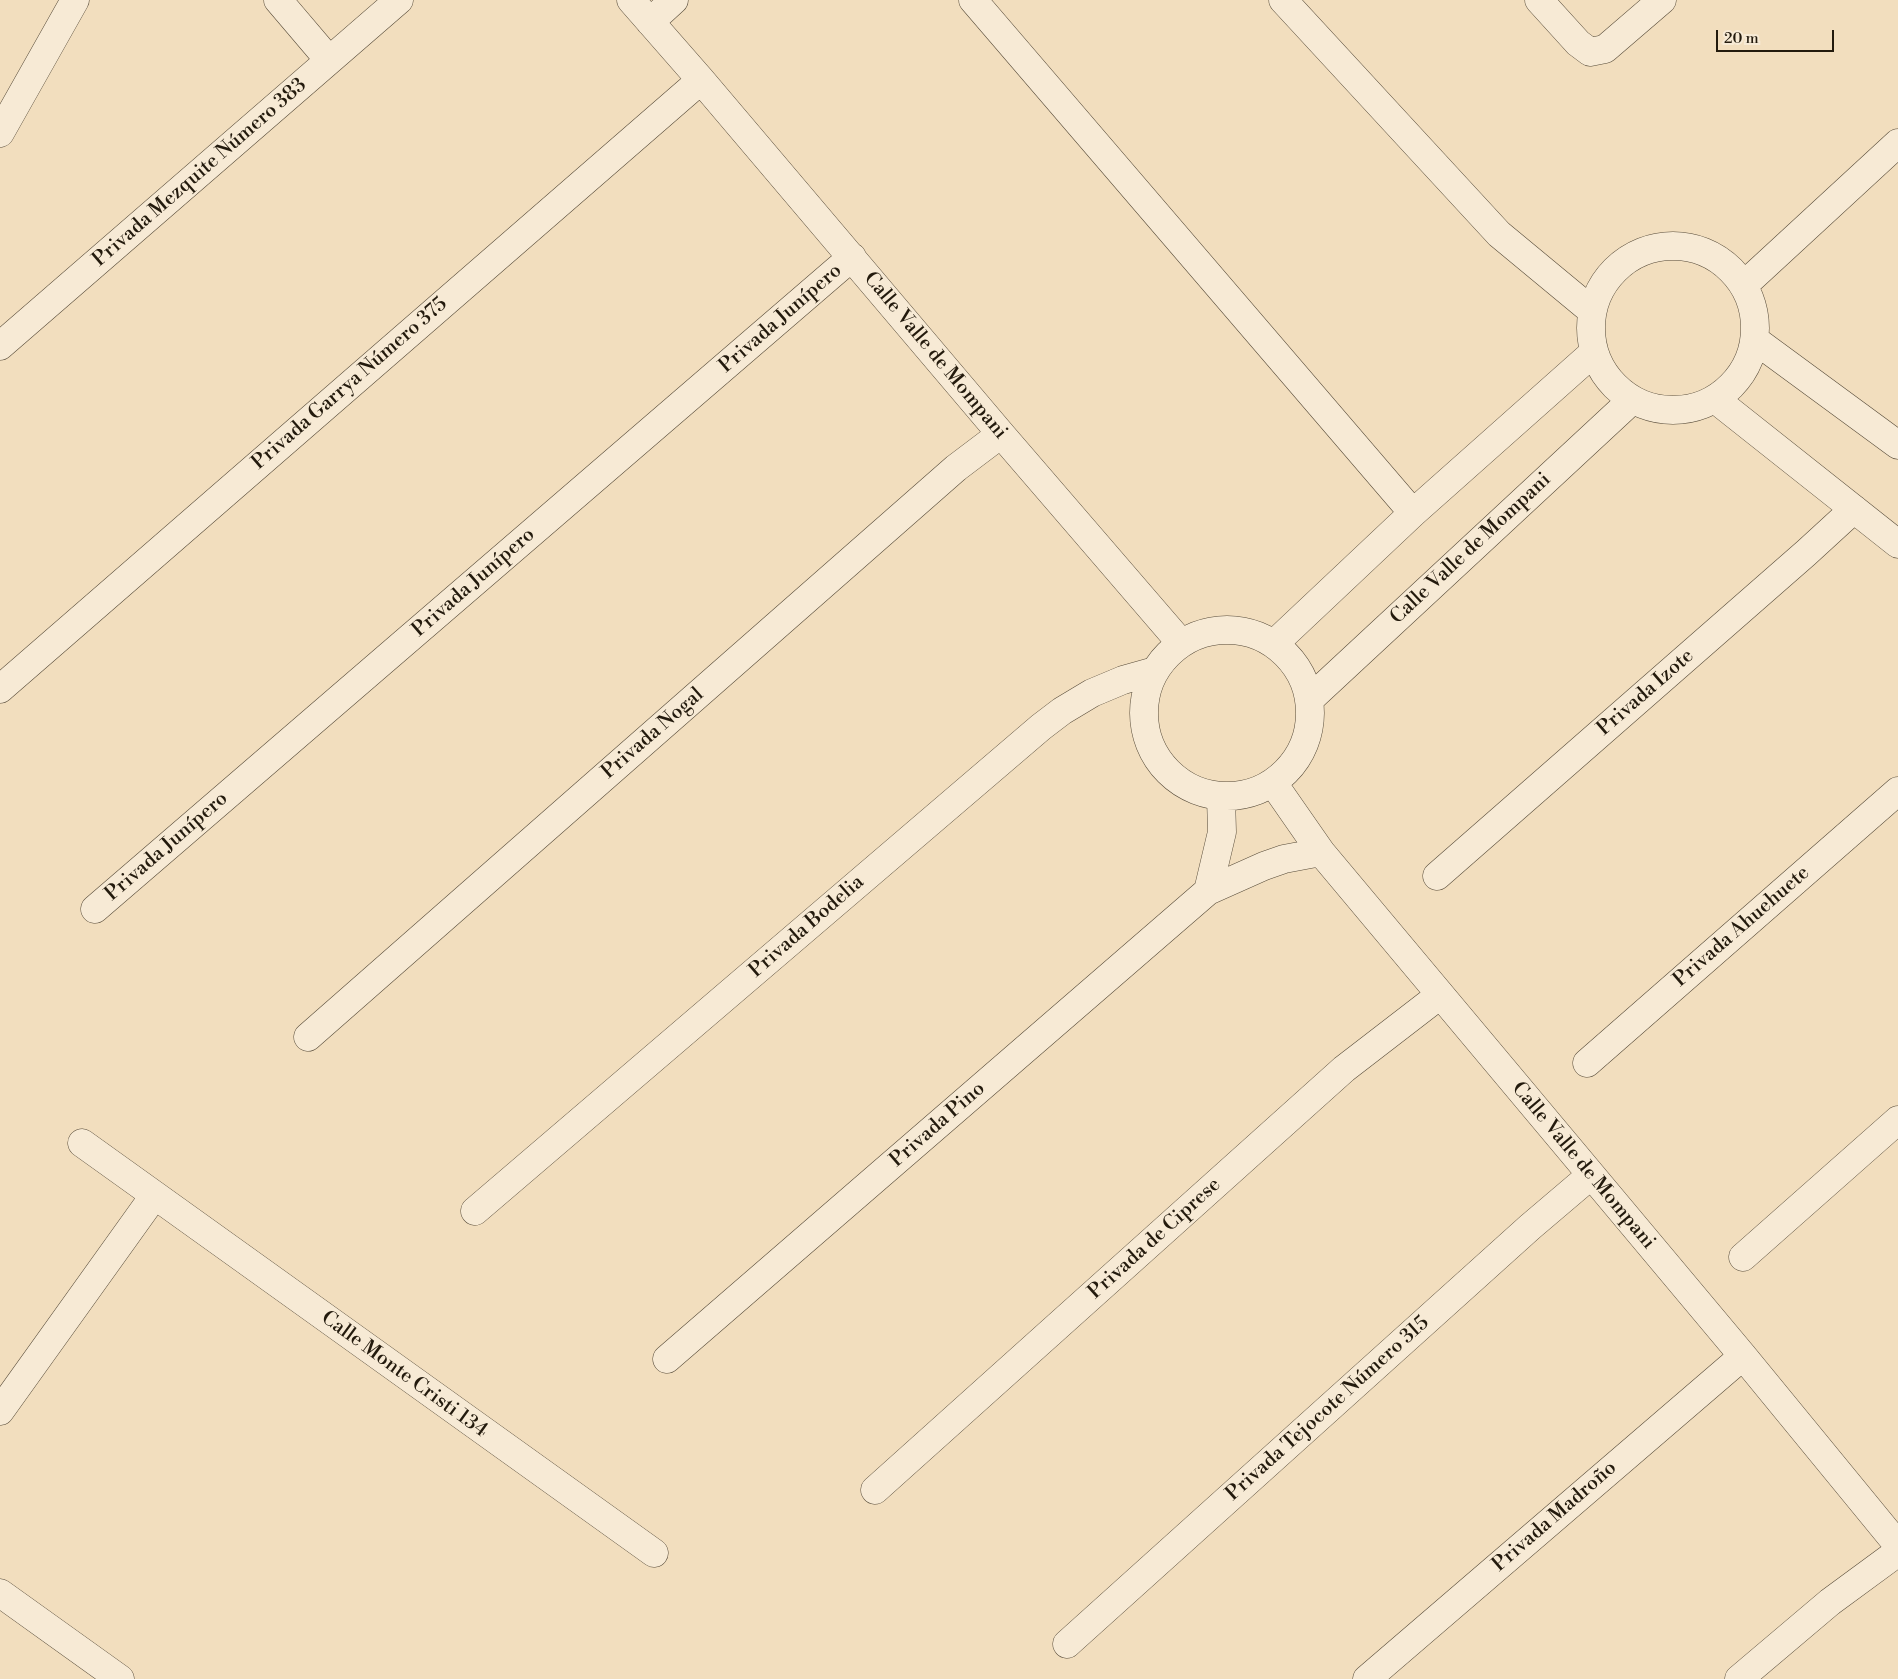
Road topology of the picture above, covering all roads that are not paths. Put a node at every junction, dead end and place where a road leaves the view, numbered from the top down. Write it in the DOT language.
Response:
graph roads {
  1 [pos="76,0"];
  2 [pos="278,0"];
  3 [pos="399,0"];
  4 [pos="631,0"];
  5 [pos="674,0"];
  6 [pos="973,0"];
  7 [pos="1283,0"];
  8 [pos="1539,0"];
  9 [pos="1662,0"];
  10 [pos="650,22"];
  11 [pos="329,60"];
  12 [pos="701,80"];
  13 [pos="0,133"];
  14 [pos="1898,142"];
  15 [pos="852,257"];
  16 [pos="1744,286"];
  17 [pos="1592,311"];
  18 [pos="1755,340"];
  19 [pos="0,346"];
  20 [pos="1594,353"];
  21 [pos="1715,399"];
  22 [pos="1632,400"];
  23 [pos="1001,434"];
  24 [pos="1898,445"];
  25 [pos="1854,509"];
  26 [pos="1413,513"];
  27 [pos="1898,544"];
  28 [pos="1182,643"];
  29 [pos="1274,643"];
  30 [pos="1155,670"];
  31 [pos="0,689"];
  32 [pos="1310,698"];
  33 [pos="1273,783"];
  34 [pos="1898,791"];
  35 [pos="1221,797"];
  36 [pos="1320,852"];
  37 [pos="1437,876"];
  38 [pos="1208,891"];
  39 [pos="95,909"];
  40 [pos="1440,995"];
  41 [pos="308,1037"];
  42 [pos="1587,1063"];
  43 [pos="1898,1120"];
  44 [pos="82,1143"];
  45 [pos="1590,1176"];
  46 [pos="154,1196"];
  47 [pos="475,1211"];
  48 [pos="1743,1257"];
  49 [pos="1743,1356"];
  50 [pos="667,1359"];
  51 [pos="0,1411"];
  52 [pos="875,1490"];
  53 [pos="1898,1544"];
  54 [pos="1898,1552"];
  55 [pos="654,1553"];
  56 [pos="0,1593"];
  57 [pos="1067,1644"];
  58 [pos="120,1679"];
  59 [pos="1367,1679"];
  60 [pos="1739,1679"];
  1 -- 13 [label="street"];
  2 -- 11 [label="street"];
  3 -- 11 [label="street, Privada Mezquite Número 383"];
  4 -- 10 [label="street, Calle Valle de Mompani"];
  5 -- 10 [label="street"];
  6 -- 26 [label="street"];
  7 -- 17 [label="street"];
  8 -- 9 [label="street"];
  10 -- 12 [label="street, Calle Valle de Mompani"];
  11 -- 19 [label="street, Privada Mezquite Número 383"];
  12 -- 15 [label="street, Calle Valle de Mompani"];
  12 -- 31 [label="street, Privada Garrya Número 375"];
  14 -- 16 [label="street"];
  15 -- 23 [label="street, Calle Valle de Mompani"];
  15 -- 39 [label="street, Privada Junípero"];
  16 -- 17 [label="street"];
  16 -- 18 [label="street"];
  17 -- 20 [label="street"];
  18 -- 21 [label="street"];
  18 -- 24 [label="street"];
  20 -- 22 [label="street"];
  20 -- 26 [label="street"];
  21 -- 22 [label="street"];
  21 -- 25 [label="street"];
  22 -- 32 [label="street, Calle Valle de Mompani"];
  23 -- 28 [label="street, Calle Valle de Mompani"];
  23 -- 41 [label="street, Privada Nogal"];
  25 -- 27 [label="street"];
  25 -- 37 [label="street, Privada Izote"];
  26 -- 29 [label="street"];
  28 -- 29 [label="street"];
  28 -- 30 [label="street"];
  29 -- 32 [label="street"];
  30 -- 35 [label="street"];
  30 -- 47 [label="street, Privada Bodelia"];
  32 -- 33 [label="street"];
  33 -- 35 [label="street"];
  33 -- 36 [label="street, Calle Valle de Mompani"];
  34 -- 42 [label="street, Privada Ahuehuete"];
  35 -- 38 [label="street"];
  36 -- 38 [label="street, Privada Pino"];
  36 -- 40 [label="street, Calle Valle de Mompani"];
  38 -- 50 [label="street, Privada Pino"];
  40 -- 45 [label="street, Calle Valle de Mompani"];
  40 -- 52 [label="street, Privada de Ciprese"];
  43 -- 48 [label="street"];
  44 -- 46 [label="street, Calle Monte Cristi 134"];
  45 -- 49 [label="street, Calle Valle de Mompani"];
  45 -- 57 [label="street, Privada Tejocote Número 315"];
  46 -- 51 [label="street"];
  46 -- 55 [label="street, Calle Monte Cristi 134"];
  49 -- 53 [label="street, Calle Valle de Mompani"];
  49 -- 59 [label="street, Privada Madroño"];
  54 -- 60 [label="street"];
  56 -- 58 [label="street"];
}
